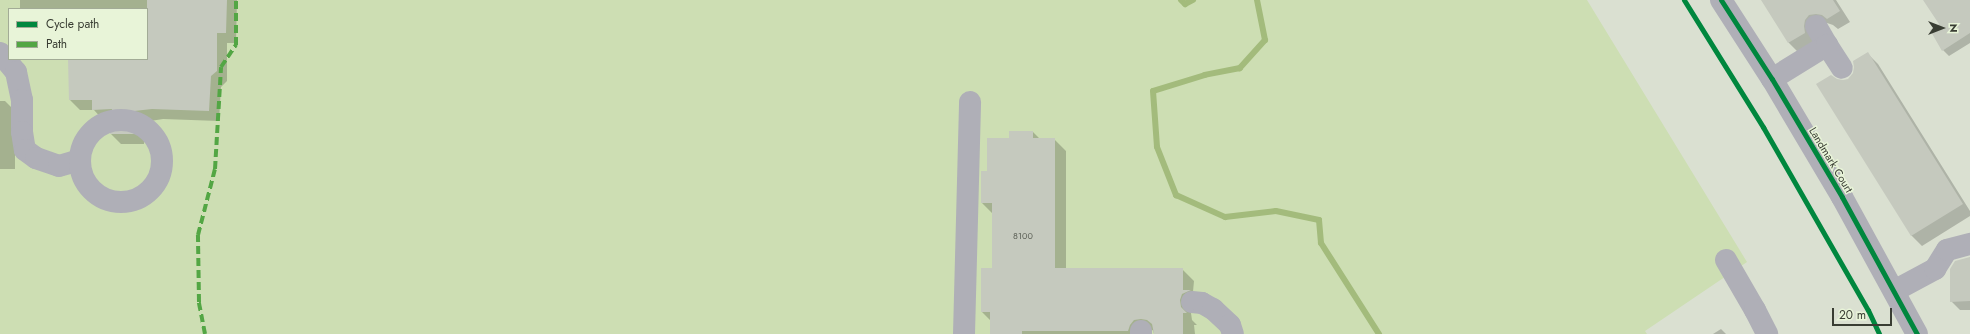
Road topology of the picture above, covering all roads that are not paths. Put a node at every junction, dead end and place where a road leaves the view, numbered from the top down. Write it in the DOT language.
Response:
graph roads {
  1 [pos="1721,0"];
  2 [pos="1816,26"];
  3 [pos="1827,45"];
  4 [pos="0,53"];
  5 [pos="1842,68"];
  6 [pos="1772,79"];
  7 [pos="970,102"];
  8 [pos="80,160"];
  9 [pos="1970,244"];
  10 [pos="1726,260"];
  11 [pos="1894,291"];
  12 [pos="1192,302"];
  13 [pos="964,334"];
  14 [pos="1233,334"];
  15 [pos="1767,334"];
  16 [pos="1917,334"];
  1 -- 6 [label="street, Landmark Court"];
  2 -- 3 [label="street"];
  3 -- 5 [label="street"];
  3 -- 6 [label="street"];
  4 -- 8 [label="street"];
  6 -- 11 [label="street, Landmark Court"];
  7 -- 13 [label="street"];
  9 -- 11 [label="street"];
  10 -- 15 [label="street"];
  11 -- 16 [label="street, Landmark Court"];
  12 -- 14 [label="street"];
}
